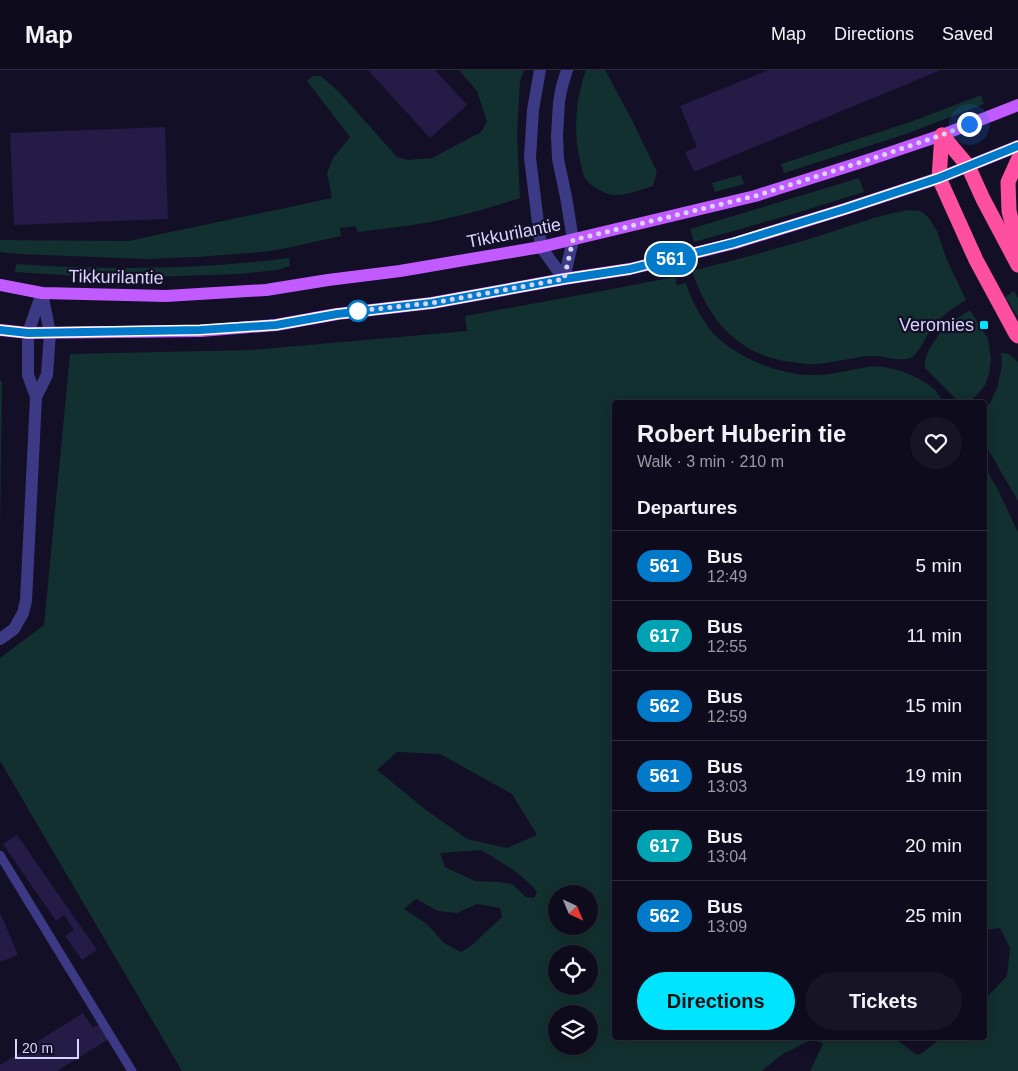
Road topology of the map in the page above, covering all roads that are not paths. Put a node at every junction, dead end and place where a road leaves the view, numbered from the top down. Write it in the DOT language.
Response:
graph roads {
  1 [pos="540,70"];
  2 [pos="567,70"];
  3 [pos="1018,105"];
  4 [pos="942,135"];
  5 [pos="1018,146"];
  6 [pos="1018,160"];
  7 [pos="968,166"];
  8 [pos="939,178"];
  9 [pos="573,240"];
  10 [pos="541,247"];
  11 [pos="1018,247"];
  12 [pos="1018,265"];
  13 [pos="564,279"];
  14 [pos="0,285"];
  15 [pos="42,293"];
  16 [pos="0,330"];
  17 [pos="28,333"];
  18 [pos="50,333"];
  19 [pos="1018,336"];
  20 [pos="36,397"];
  21 [pos="0,639"];
  22 [pos="0,855"];
  23 [pos="132,1071"];
  1 -- 10 [label="street"];
  2 -- 9 [label="street"];
  3 -- 4 [label="main road, Tikkurilantie"];
  4 -- 7 [label="highway"];
  4 -- 8 [label="highway"];
  4 -- 9 [label="main road, Tikkurilantie"];
  5 -- 7 [label="main road"];
  6 -- 11 [label="highway"];
  7 -- 8 [label="main road"];
  7 -- 12 [label="highway"];
  8 -- 13 [label="main road"];
  8 -- 19 [label="highway"];
  9 -- 10 [label="main road, Tikkurilantie"];
  9 -- 13 [label="street"];
  10 -- 13 [label="street"];
  10 -- 15 [label="main road, Tikkurilantie"];
  13 -- 18 [label="main road"];
  14 -- 15 [label="main road, Tikkurilantie"];
  15 -- 17 [label="street"];
  15 -- 18 [label="street"];
  16 -- 17 [label="main road"];
  17 -- 18 [label="main road"];
  17 -- 20 [label="street"];
  18 -- 20 [label="street"];
  20 -- 21 [label="street"];
  22 -- 23 [label="lane"];
}
